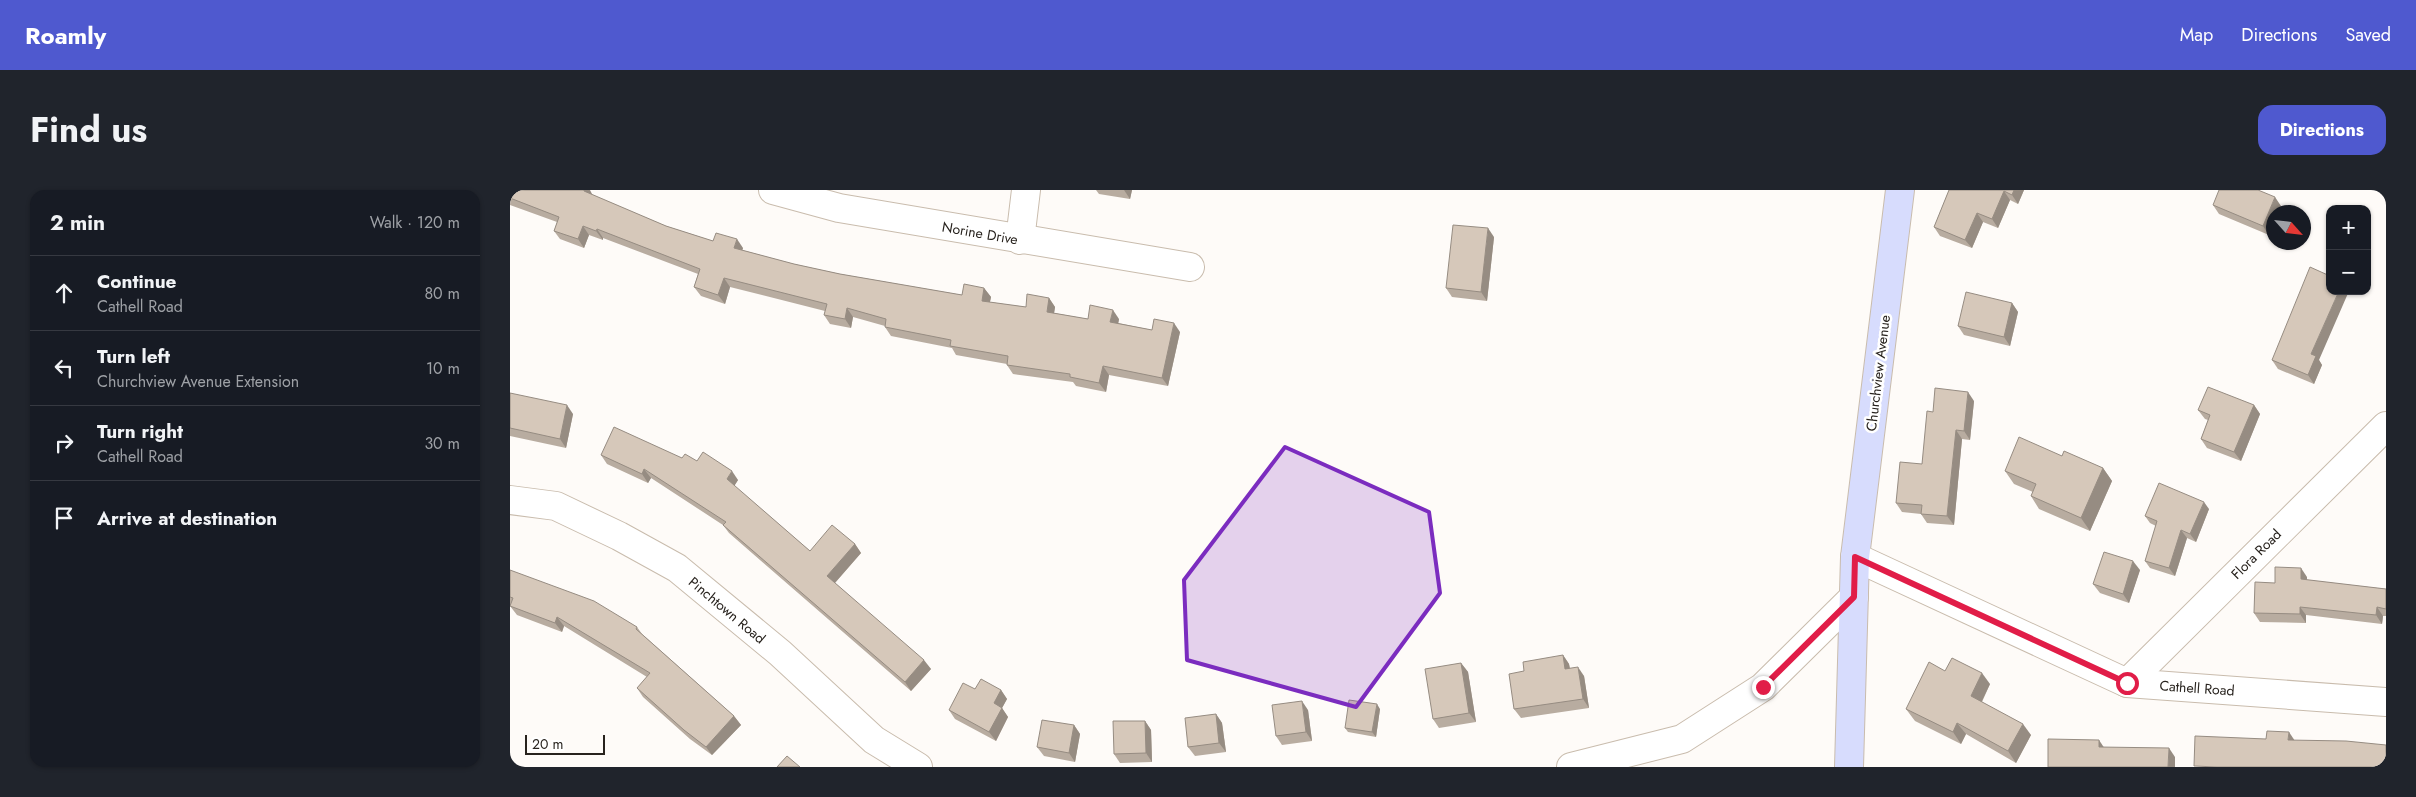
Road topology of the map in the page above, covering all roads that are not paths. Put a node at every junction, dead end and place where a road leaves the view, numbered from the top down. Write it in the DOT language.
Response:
graph roads {
  1 [pos="773,190"];
  2 [pos="1026,190"];
  3 [pos="1900,190"];
  4 [pos="1020,240"];
  5 [pos="1190,267"];
  6 [pos="2386,426"];
  7 [pos="510,500"];
  8 [pos="1855,557"];
  9 [pos="1854,597"];
  10 [pos="2127,683"];
  11 [pos="2386,702"];
  12 [pos="918,767"];
  13 [pos="1571,767"];
  14 [pos="1849,767"];
  1 -- 4 [label="street, Norine Drive"];
  2 -- 4 [label="street"];
  3 -- 8 [label="street, Churchview Avenue"];
  4 -- 5 [label="street, Norine Drive"];
  6 -- 10 [label="street, Flora Road"];
  7 -- 12 [label="street, Pinchtown Road"];
  8 -- 9 [label="street, Churchview Avenue"];
  8 -- 10 [label="street, Cathell Road"];
  9 -- 13 [label="street"];
  9 -- 14 [label="street, Churchview Avenue"];
  10 -- 11 [label="street, Cathell Road"];
}
